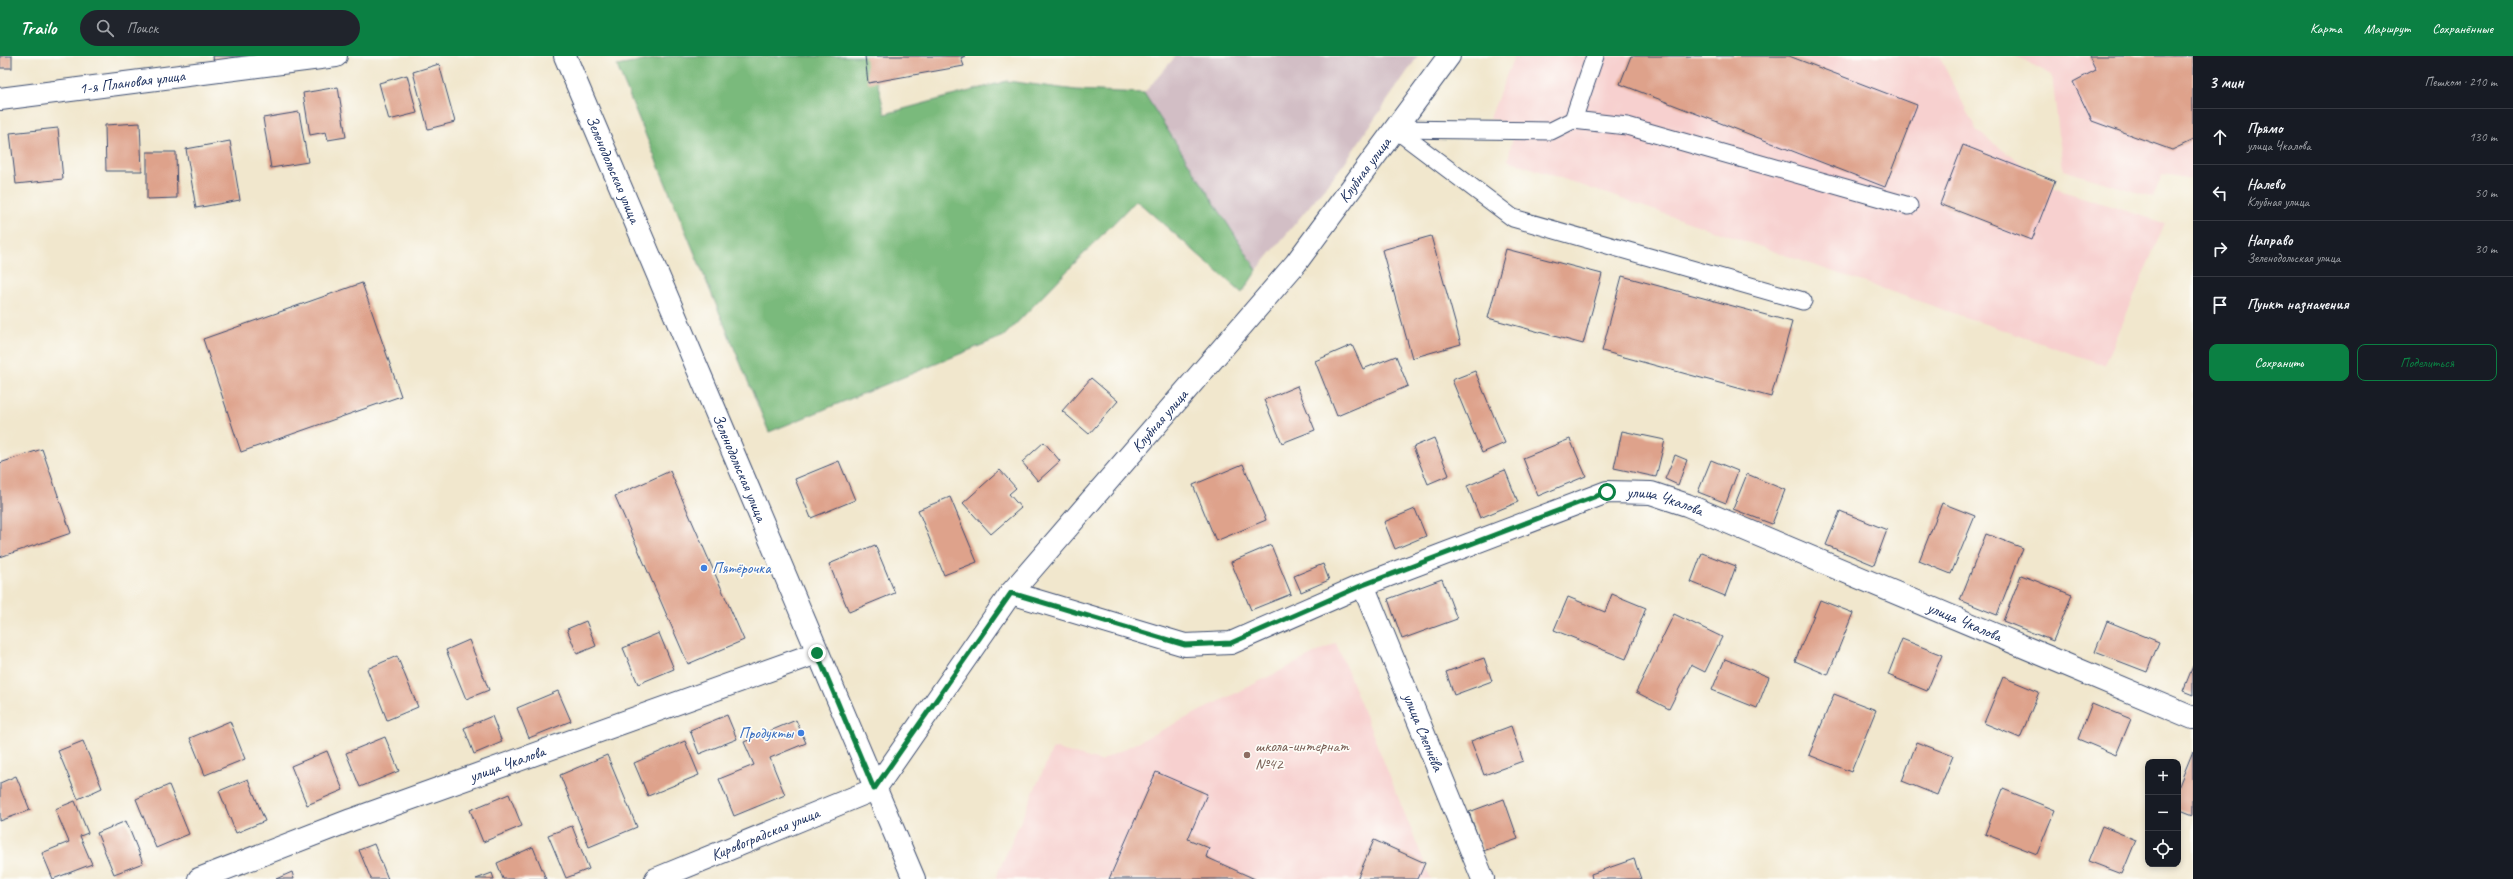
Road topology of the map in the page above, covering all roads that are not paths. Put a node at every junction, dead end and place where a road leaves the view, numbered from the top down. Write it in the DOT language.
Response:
graph roads {
  1 [pos="336,56"];
  2 [pos="565,56"];
  3 [pos="1449,56"];
  4 [pos="1595,56"];
  5 [pos="0,99"];
  6 [pos="1573,120"];
  7 [pos="1395,129"];
  8 [pos="1909,206"];
  9 [pos="1803,301"];
  10 [pos="1363,585"];
  11 [pos="1011,593"];
  12 [pos="817,653"];
  13 [pos="2193,718"];
  14 [pos="874,789"];
  15 [pos="199,879"];
  16 [pos="656,879"];
  17 [pos="914,879"];
  18 [pos="1483,879"];
  1 -- 5 [label="street, 1-я Плановая улица"];
  2 -- 12 [label="street, Зеленодольская улица"];
  3 -- 7 [label="street, Клубная улица"];
  4 -- 6 [label="lane"];
  6 -- 7 [label="lane"];
  6 -- 8 [label="lane"];
  7 -- 9 [label="lane"];
  7 -- 11 [label="street, Клубная улица"];
  10 -- 11 [label="street, улица Чкалова"];
  10 -- 13 [label="street, улица Чкалова"];
  10 -- 18 [label="street, улица Слепнёва"];
  11 -- 14 [label="street, Клубная улица"];
  12 -- 14 [label="street, Зеленодольская улица"];
  12 -- 15 [label="street, улица Чкалова"];
  14 -- 16 [label="street, Кировоградская улица"];
  14 -- 17 [label="street, Зеленодольская улица"];
}
